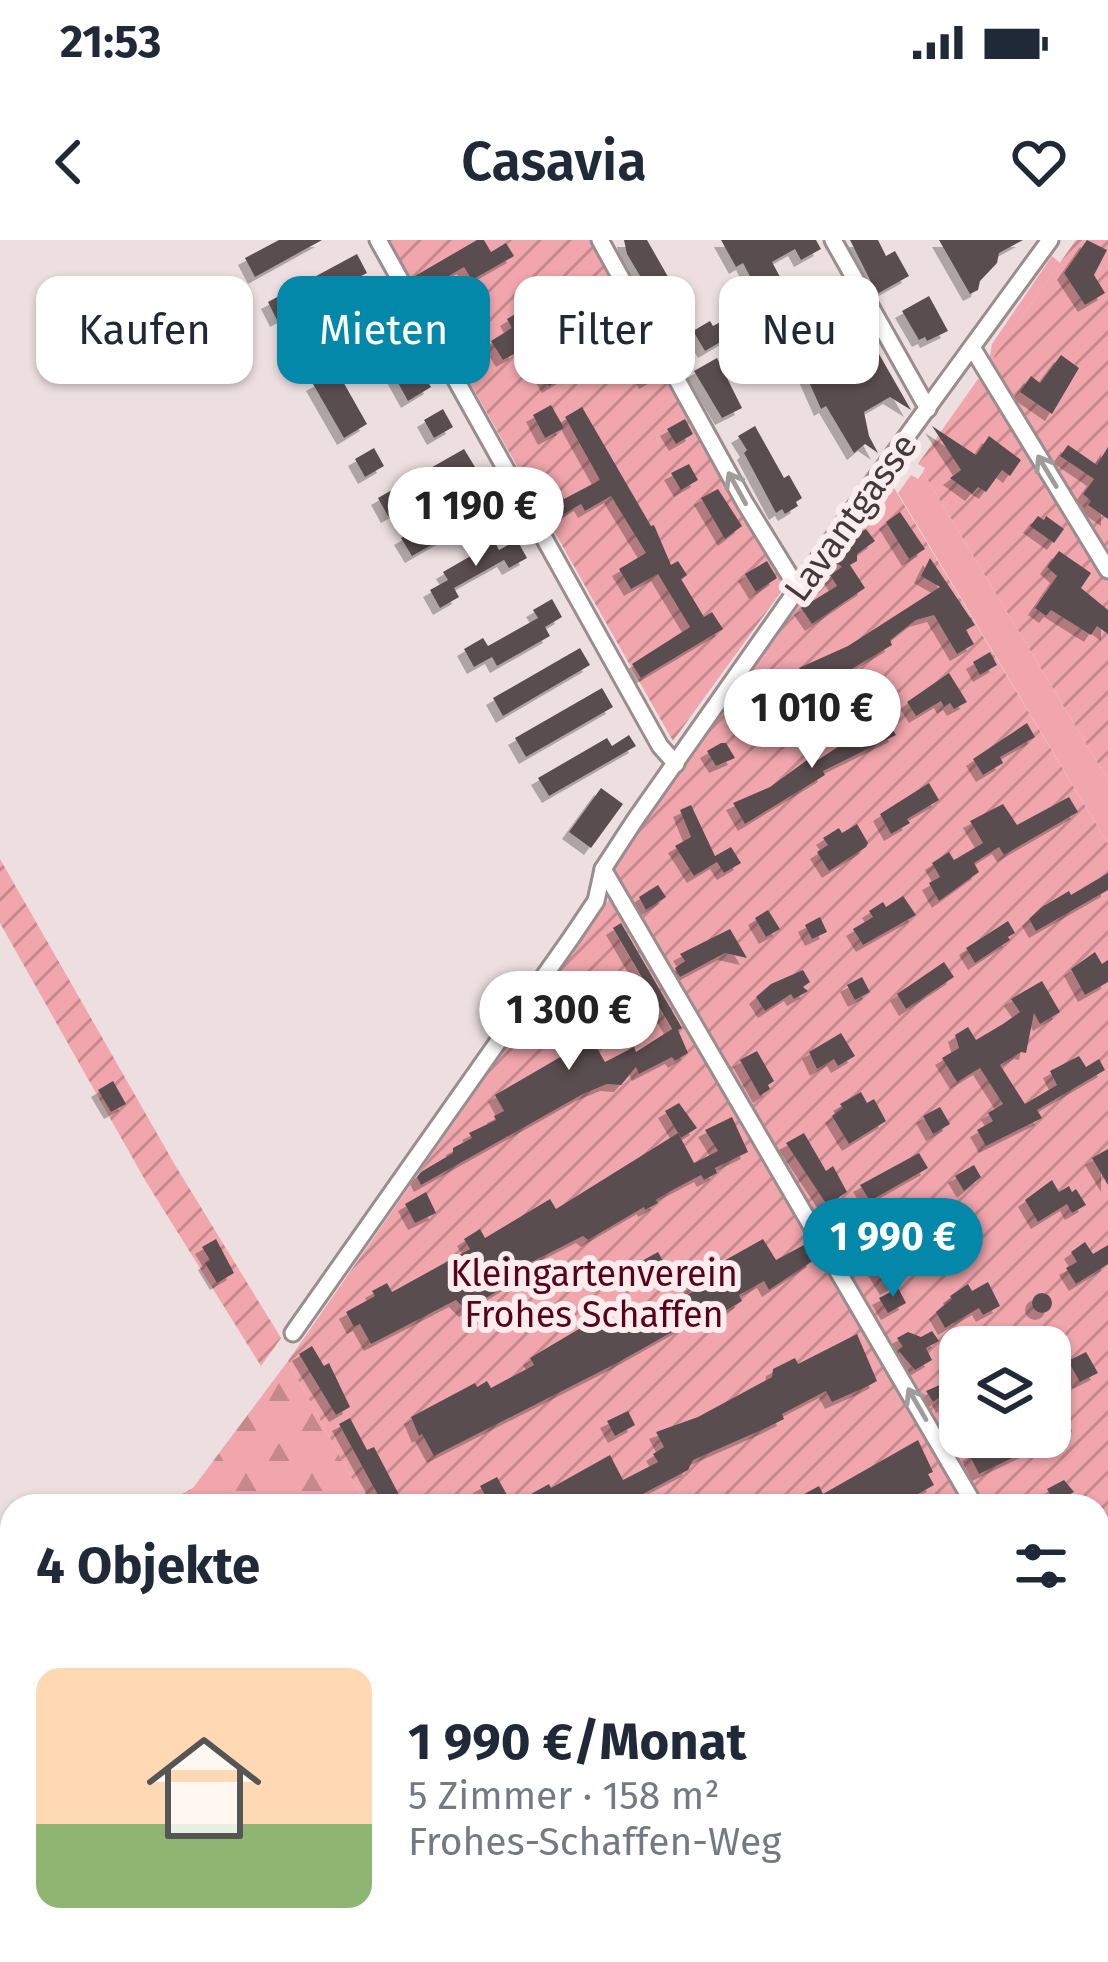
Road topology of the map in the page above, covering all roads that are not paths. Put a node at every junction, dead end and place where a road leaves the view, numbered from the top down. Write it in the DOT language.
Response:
graph roads {
  1 [pos="378,240"];
  2 [pos="600,240"];
  3 [pos="833,240"];
  4 [pos="1050,240"];
  5 [pos="973,349"];
  6 [pos="928,409"];
  7 [pos="1108,570"];
  8 [pos="797,589"];
  9 [pos="676,764"];
  10 [pos="603,869"];
  11 [pos="293,1333"];
  12 [pos="968,1494"];
  1 -- 9 [label="street"];
  8 -- 2 [label="street, one-way"];
  3 -- 6 [label="street"];
  4 -- 5 [label="street, Lavantgasse"];
  5 -- 6 [label="street, Lavantgasse"];
  7 -- 5 [label="street, one-way"];
  6 -- 8 [label="street, Lavantgasse"];
  8 -- 9 [label="street, Lavantgasse"];
  9 -- 10 [label="street, Lavantgasse"];
  10 -- 11 [label="street, Lavantgasse"];
  12 -- 10 [label="street, one-way"];
}
